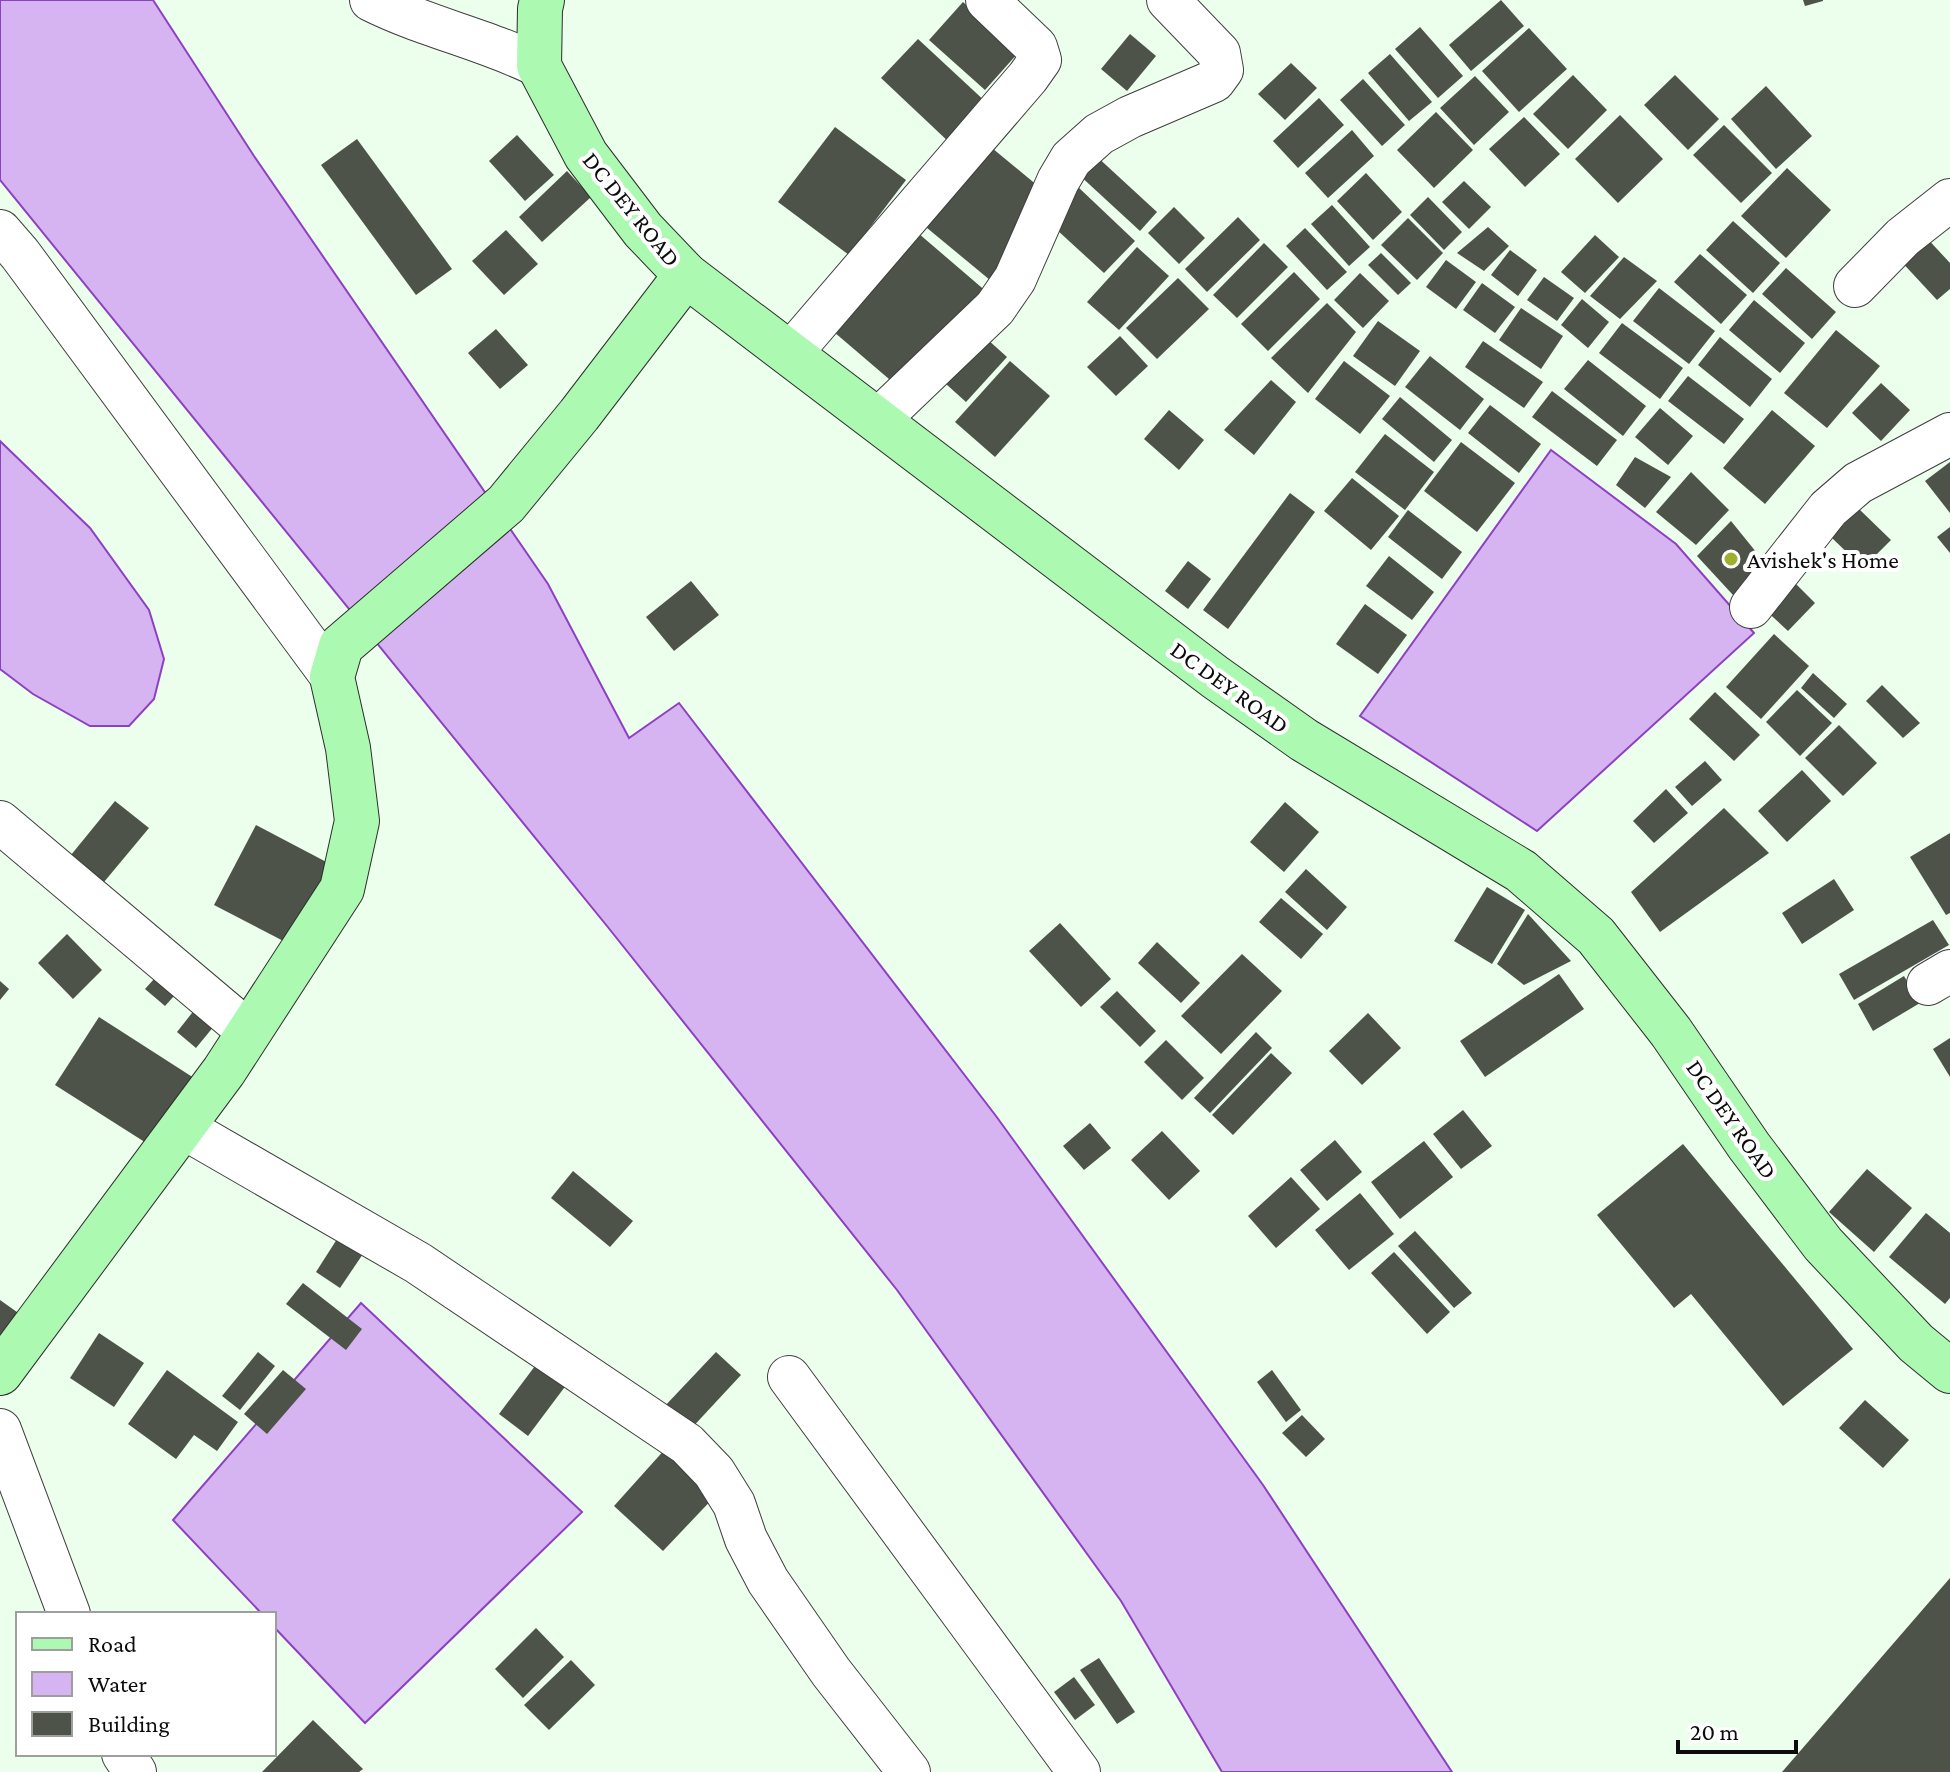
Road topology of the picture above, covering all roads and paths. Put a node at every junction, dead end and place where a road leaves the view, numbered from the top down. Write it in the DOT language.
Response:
graph roads {
  1 [pos="371,0"];
  2 [pos="542,0"];
  3 [pos="988,0"];
  4 [pos="1168,0"];
  5 [pos="539,66"];
  6 [pos="1950,200"];
  7 [pos="0,231"];
  8 [pos="686,275"];
  9 [pos="1855,286"];
  10 [pos="790,354"];
  11 [pos="878,420"];
  12 [pos="1950,434"];
  13 [pos="1751,607"];
  14 [pos="337,662"];
  15 [pos="0,822"];
  16 [pos="249,1032"];
  17 [pos="182,1127"];
  18 [pos="1950,1371"];
  19 [pos="0,1373"];
  20 [pos="789,1377"];
  21 [pos="0,1430"];
  22 [pos="68,1612"];
  23 [pos="909,1772"];
  24 [pos="1079,1772"];
  1 -- 5 [label="street"];
  2 -- 5 [label="street, DC DEY ROAD"];
  3 -- 10 [label="street"];
  4 -- 11 [label="street"];
  5 -- 8 [label="street, DC DEY ROAD"];
  6 -- 9 [label="street"];
  7 -- 14 [label="street"];
  8 -- 10 [label="street, DC DEY ROAD"];
  8 -- 14 [label="street"];
  10 -- 11 [label="street, DC DEY ROAD"];
  11 -- 18 [label="street, DC DEY ROAD"];
  12 -- 13 [label="street"];
  14 -- 16 [label="street"];
  15 -- 16 [label="street"];
  16 -- 17 [label="street"];
  17 -- 19 [label="street"];
  17 -- 23 [label="street"];
  20 -- 24 [label="street"];
  21 -- 22 [label="street"];
}
